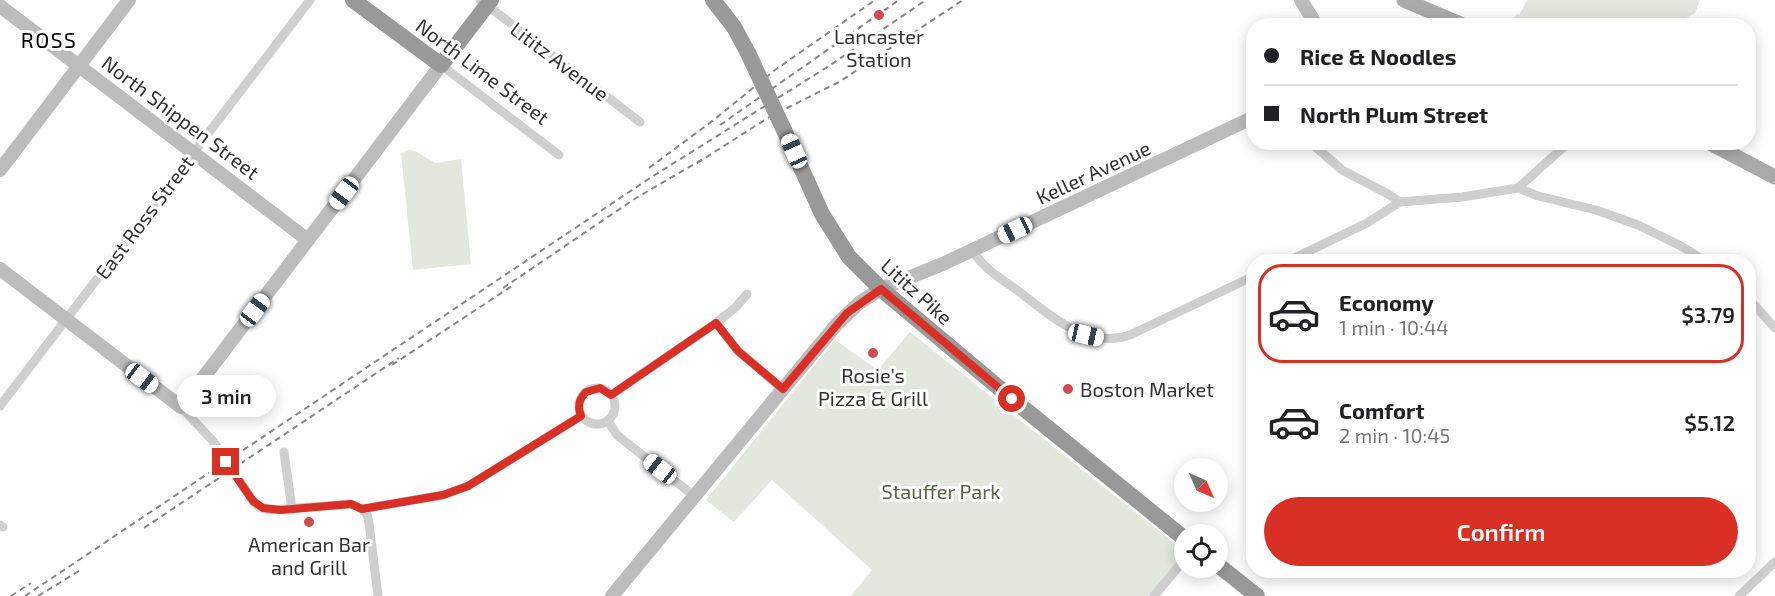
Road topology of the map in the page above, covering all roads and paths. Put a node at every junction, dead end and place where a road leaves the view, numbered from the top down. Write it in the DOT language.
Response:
graph roads {
  1 [pos="129,0"];
  2 [pos="310,0"];
  3 [pos="353,0"];
  4 [pos="713,0"];
  5 [pos="1301,0"];
  6 [pos="1404,0"];
  7 [pos="486,2"];
  8 [pos="0,6"];
  9 [pos="1312,18"];
  10 [pos="1446,18"];
  11 [pos="441,64"];
  12 [pos="79,66"];
  13 [pos="1246,121"];
  14 [pos="640,122"];
  15 [pos="1319,150"];
  16 [pos="1560,150"];
  17 [pos="1723,150"];
  18 [pos="194,152"];
  19 [pos="558,155"];
  20 [pos="0,170"];
  21 [pos="1775,177"];
  22 [pos="1518,189"];
  23 [pos="1400,202"];
  24 [pos="308,240"];
  25 [pos="972,250"];
  26 [pos="1302,254"];
  27 [pos="1693,254"];
  28 [pos="0,269"];
  29 [pos="1246,280"];
  30 [pos="881,289"];
  31 [pos="747,294"];
  32 [pos="1756,307"];
  33 [pos="66,319"];
  34 [pos="716,323"];
  35 [pos="1775,328"];
  36 [pos="783,389"];
  37 [pos="611,395"];
  38 [pos="0,406"];
  39 [pos="181,407"];
  40 [pos="581,416"];
  41 [pos="608,421"];
  42 [pos="284,452"];
  43 [pos="694,496"];
  44 [pos="292,509"];
  45 [pos="362,509"];
  46 [pos="1174,530"];
  47 [pos="1775,562"];
  48 [pos="1174,572"];
  49 [pos="1228,573"];
  50 [pos="378,596"];
  51 [pos="612,596"];
  52 [pos="1154,596"];
  53 [pos="1257,596"];
  54 [pos="1739,596"];
  1 -- 12 [label="street"];
  2 -- 18 [label="street, East Ross Street"];
  3 -- 11 [label="highway, North Lime Street"];
  4 -- 30 [label="highway, Lititz Pike, bridge"];
  5 -- 9 [label="street"];
  6 -- 10 [label="main road"];
  7 -- 11 [label="highway"];
  7 -- 14 [label="street, Lititz Avenue"];
  8 -- 12 [label="street, North Shippen Street"];
  11 -- 19 [label="street, North Lime Street"];
  11 -- 24 [label="street"];
  12 -- 18 [label="street, North Shippen Street"];
  12 -- 20 [label="street"];
  13 -- 25 [label="street, Keller Avenue"];
  15 -- 23 [label="street"];
  16 -- 22 [label="street"];
  17 -- 21 [label="main road"];
  18 -- 24 [label="street, North Shippen Street"];
  18 -- 33 [label="street, East Ross Street"];
  22 -- 23 [label="street"];
  22 -- 27 [label="street"];
  23 -- 26 [label="street"];
  24 -- 39 [label="street"];
  25 -- 29 [label="street"];
  25 -- 30 [label="street, Keller Avenue"];
  28 -- 33 [label="street"];
  30 -- 36 [label="street, Keller Avenue"];
  30 -- 46 [label="highway, Lititz Pike"];
  31 -- 34 [label="street"];
  32 -- 35 [label="street"];
  33 -- 38 [label="street, East Ross Street"];
  33 -- 39 [label="street"];
  34 -- 36 [label="street"];
  34 -- 37 [label="street"];
  36 -- 43 [label="street, Keller Avenue"];
  37 -- 40 [label="street"];
  37 -- 41 [label="street"];
  39 -- 44 [label="street"];
  40 -- 41 [label="street"];
  40 -- 45 [label="street"];
  41 -- 43 [label="street"];
  42 -- 44 [label="street"];
  43 -- 51 [label="street, Keller Avenue"];
  44 -- 45 [label="street"];
  45 -- 50 [label="street"];
  47 -- 54 [label="street"];
  48 -- 52 [label="street"];
  49 -- 53 [label="highway"];
}
